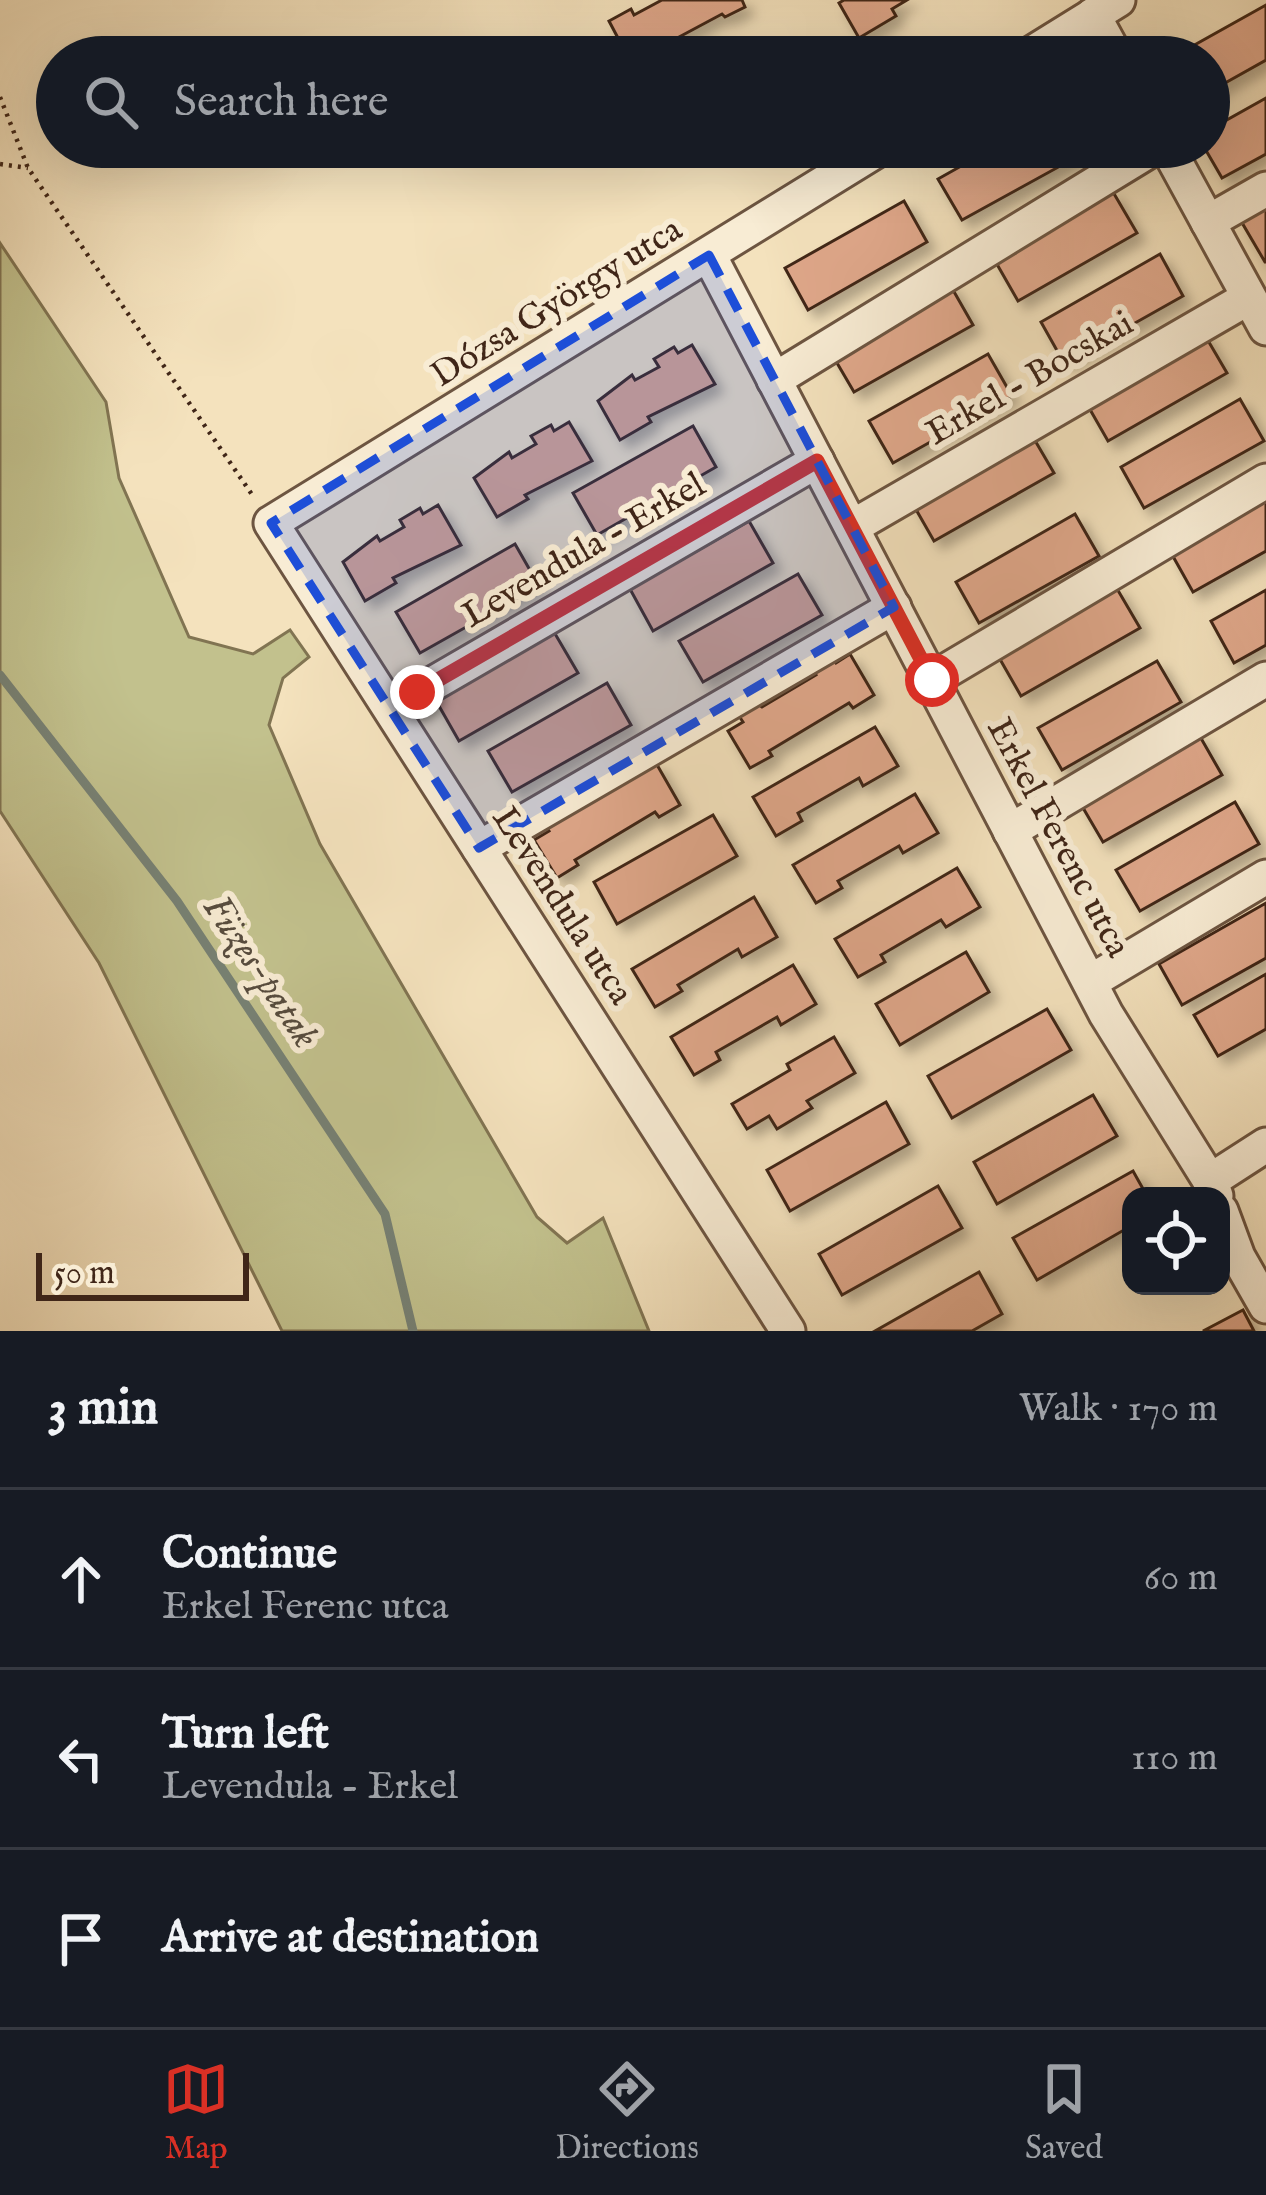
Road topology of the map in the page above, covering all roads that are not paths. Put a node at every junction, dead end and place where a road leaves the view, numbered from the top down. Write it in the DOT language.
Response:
graph roads {
  1 [pos="1088,10"];
  2 [pos="1053,36"];
  3 [pos="1104,36"];
  4 [pos="848,168"];
  5 [pos="1121,168"];
  6 [pos="1179,168"];
  7 [pos="1266,189"];
  8 [pos="1208,221"];
  9 [pos="709,255"];
  10 [pos="1248,298"];
  11 [pos="1266,328"];
  12 [pos="774,380"];
  13 [pos="817,461"];
  14 [pos="1266,481"];
  15 [pos="271,523"];
  16 [pos="852,527"];
  17 [pos="894,607"];
  18 [pos="1266,679"];
  19 [pos="932,680"];
  20 [pos="391,708"];
  21 [pos="1010,831"];
  22 [pos="479,848"];
  23 [pos="1266,878"];
  24 [pos="1090,982"];
  25 [pos="1266,1145"];
  26 [pos="1211,1187"];
  27 [pos="1225,1187"];
  28 [pos="1230,1235"];
  29 [pos="1266,1306"];
  30 [pos="788,1331"];
  1 -- 2 [label="street"];
  1 -- 3 [label="street"];
  4 -- 9 [label="street, Dózsa György utca"];
  5 -- 12 [label="street"];
  6 -- 8 [label="street"];
  7 -- 8 [label="street"];
  8 -- 10 [label="street"];
  9 -- 12 [label="street, Erkel Ferenc utca"];
  9 -- 15 [label="street, Dózsa György utca"];
  10 -- 11 [label="street"];
  10 -- 16 [label="street, Erkel - Bocskai"];
  12 -- 13 [label="street, Erkel Ferenc utca"];
  13 -- 16 [label="street, Erkel Ferenc utca"];
  13 -- 20 [label="street, Levendula - Erkel"];
  14 -- 19 [label="street"];
  15 -- 20 [label="street, Levendula utca"];
  16 -- 17 [label="street, Erkel Ferenc utca"];
  17 -- 19 [label="street, Erkel Ferenc utca"];
  17 -- 22 [label="street"];
  18 -- 21 [label="street"];
  19 -- 21 [label="street, Erkel Ferenc utca"];
  20 -- 22 [label="street, Levendula utca"];
  21 -- 24 [label="street, Erkel Ferenc utca"];
  22 -- 30 [label="street, Levendula utca"];
  23 -- 24 [label="street"];
  24 -- 26 [label="street, Erkel Ferenc utca"];
  25 -- 27 [label="street"];
  28 -- 29 [label="street, Erkel Ferenc utca"];
}
